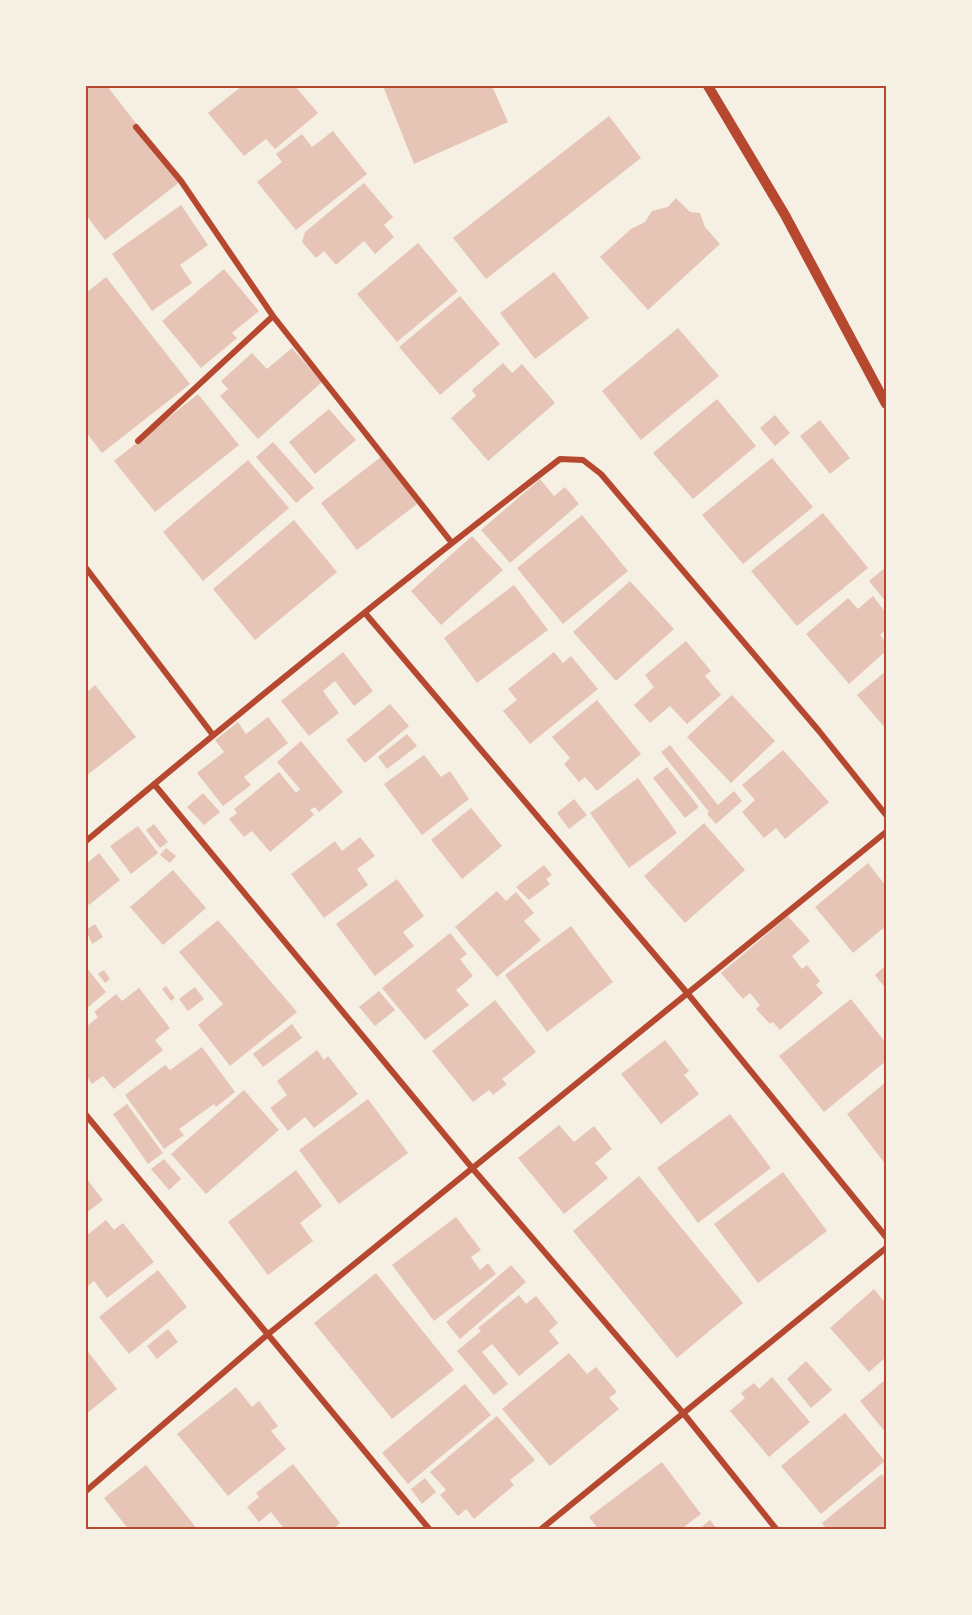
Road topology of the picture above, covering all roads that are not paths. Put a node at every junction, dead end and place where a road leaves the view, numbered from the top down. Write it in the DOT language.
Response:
graph roads {
  1 [pos="708,86"];
  2 [pos="136,127"];
  3 [pos="273,316"];
  4 [pos="886,404"];
  5 [pos="138,441"];
  6 [pos="452,543"];
  7 [pos="86,568"];
  8 [pos="365,613"];
  9 [pos="213,735"];
  10 [pos="154,784"];
  11 [pos="886,815"];
  12 [pos="886,832"];
  13 [pos="86,841"];
  14 [pos="688,994"];
  15 [pos="86,1115"];
  16 [pos="472,1169"];
  17 [pos="886,1237"];
  18 [pos="886,1248"];
  19 [pos="267,1335"];
  20 [pos="684,1414"];
  21 [pos="86,1491"];
  22 [pos="430,1530"];
  23 [pos="540,1530"];
  24 [pos="777,1530"];
  1 -- 4 [label="street"];
  2 -- 3 [label="street"];
  3 -- 5 [label="street"];
  3 -- 6 [label="street"];
  6 -- 8 [label="street"];
  6 -- 11 [label="street"];
  7 -- 9 [label="street"];
  8 -- 9 [label="street"];
  8 -- 14 [label="street"];
  9 -- 10 [label="street"];
  10 -- 13 [label="street"];
  10 -- 16 [label="street"];
  12 -- 14 [label="street"];
  14 -- 16 [label="street"];
  14 -- 17 [label="street"];
  15 -- 19 [label="street"];
  16 -- 19 [label="street"];
  16 -- 20 [label="street"];
  18 -- 20 [label="street"];
  19 -- 21 [label="street"];
  19 -- 22 [label="street"];
  20 -- 23 [label="street"];
  20 -- 24 [label="street"];
}
